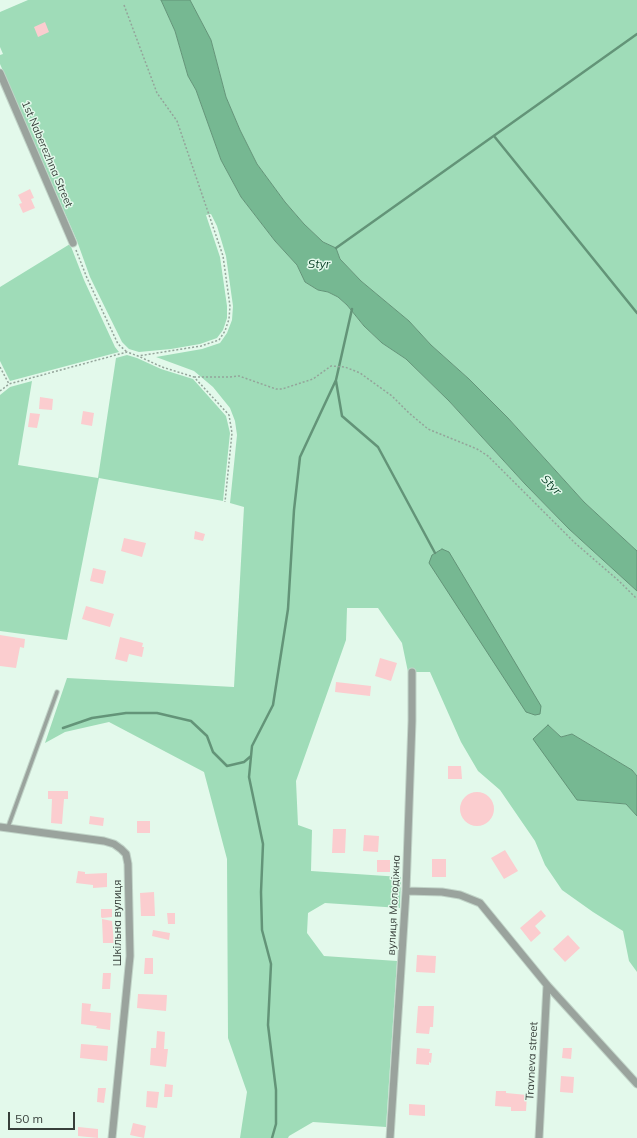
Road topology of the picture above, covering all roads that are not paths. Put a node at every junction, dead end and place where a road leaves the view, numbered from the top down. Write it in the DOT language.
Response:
graph roads {
  1 [pos="0,74"];
  2 [pos="73,243"];
  3 [pos="412,672"];
  4 [pos="57,692"];
  5 [pos="4,827"];
  6 [pos="406,891"];
  7 [pos="547,985"];
  8 [pos="637,1084"];
  9 [pos="112,1138"];
  10 [pos="390,1138"];
  11 [pos="539,1138"];
  1 -- 2 [label="street, 1st Naberezhna Street"];
  3 -- 6 [label="street, вулиця Молодіжна"];
  4 -- 5 [label="lane"];
  5 -- 9 [label="street, Шкільна вулиця"];
  6 -- 7 [label="street"];
  6 -- 10 [label="street, вулиця Молодіжна"];
  7 -- 8 [label="street"];
  7 -- 11 [label="street, Travneva street"];
}
